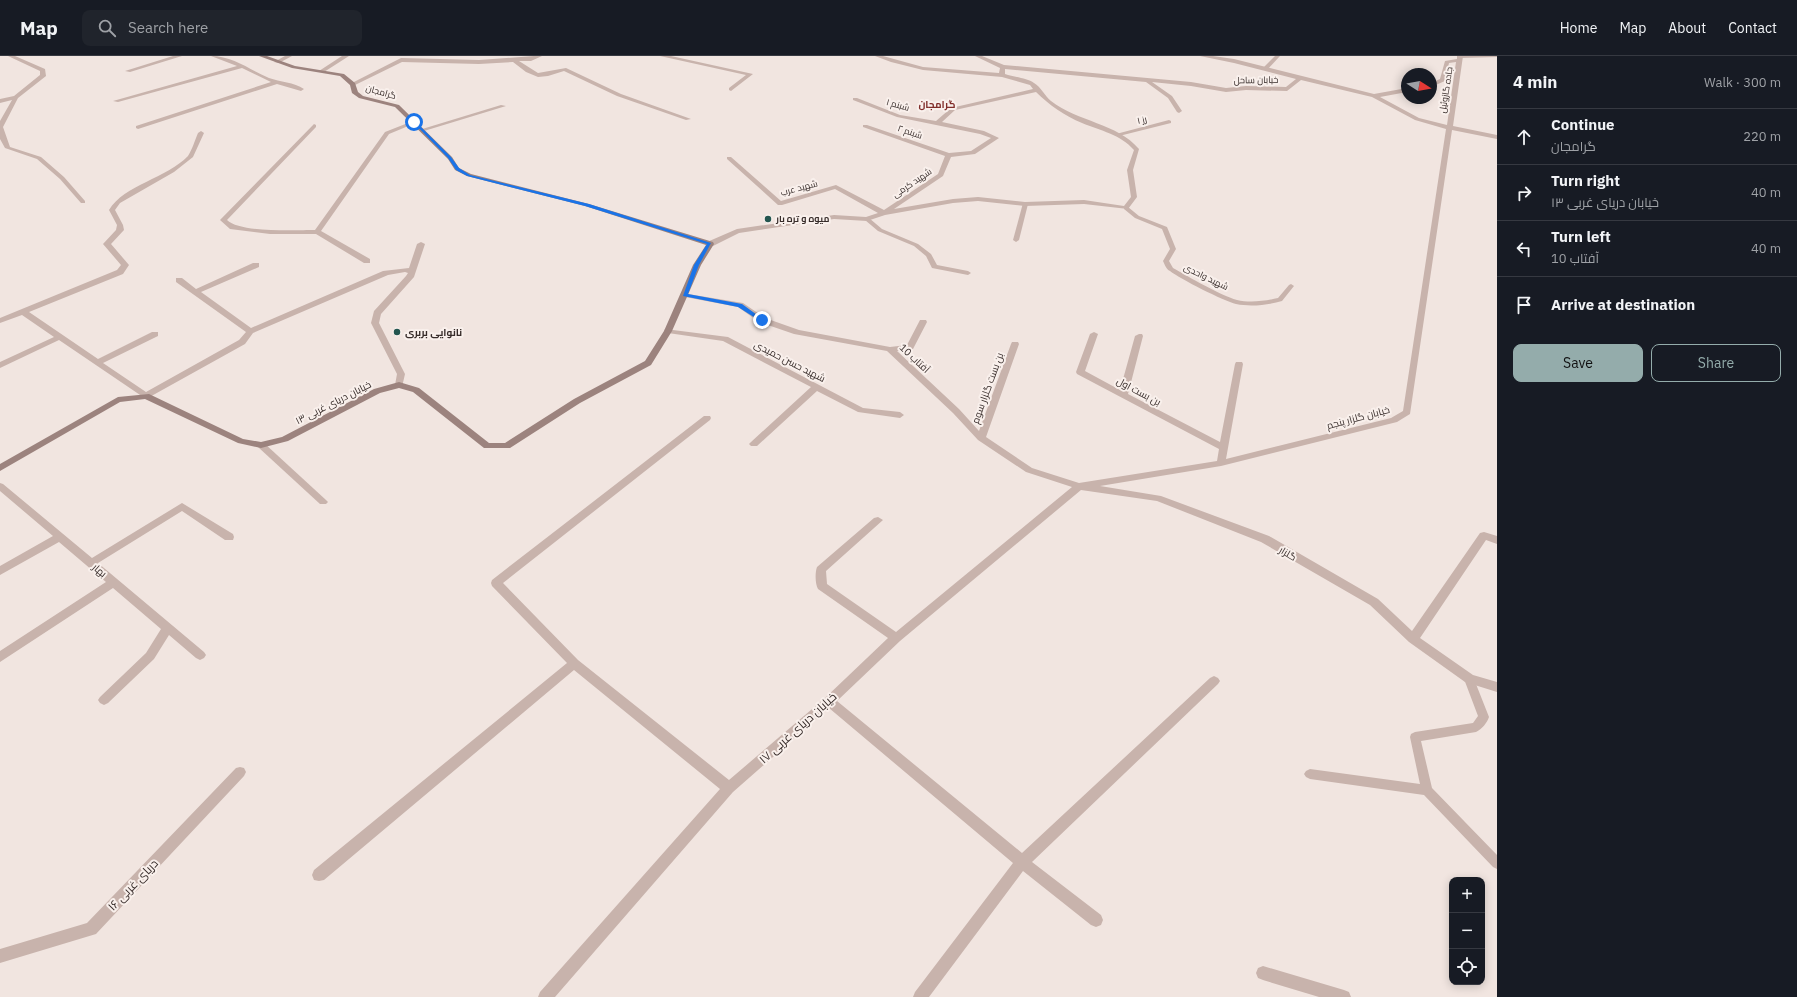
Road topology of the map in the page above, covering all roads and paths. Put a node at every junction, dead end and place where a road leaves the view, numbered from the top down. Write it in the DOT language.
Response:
graph roads {
  1 [pos="11,56"];
  2 [pos="179,56"];
  3 [pos="214,56"];
  4 [pos="262,56"];
  5 [pos="289,56"];
  6 [pos="346,56"];
  7 [pos="539,56"];
  8 [pos="663,56"];
  9 [pos="878,56"];
  10 [pos="978,56"];
  11 [pos="1203,56"];
  12 [pos="1278,56"];
  13 [pos="1495,56"];
  14 [pos="1460,58"];
  15 [pos="514,60"];
  16 [pos="277,62"];
  17 [pos="243,66"];
  18 [pos="1003,67"];
  19 [pos="1265,69"];
  20 [pos="128,71"];
  21 [pos="322,71"];
  22 [pos="1002,75"];
  23 [pos="1300,78"];
  24 [pos="1147,81"];
  25 [pos="277,82"];
  26 [pos="1437,82"];
  27 [pos="353,84"];
  28 [pos="301,89"];
  29 [pos="731,89"];
  30 [pos="1036,90"];
  31 [pos="1401,91"];
  32 [pos="1374,96"];
  33 [pos="16,97"];
  34 [pos="855,99"];
  35 [pos="0,102"];
  36 [pos="116,102"];
  37 [pos="502,106"];
  38 [pos="1179,111"];
  39 [pos="688,119"];
  40 [pos="414,122"];
  41 [pos="1169,122"];
  42 [pos="938,123"];
  43 [pos="314,126"];
  44 [pos="866,126"];
  45 [pos="138,127"];
  46 [pos="1449,127"];
  47 [pos="0,128"];
  48 [pos="422,130"];
  49 [pos="201,133"];
  50 [pos="1120,134"];
  51 [pos="1497,138"];
  52 [pos="949,155"];
  53 [pos="729,158"];
  54 [pos="83,202"];
  55 [pos="1024,204"];
  56 [pos="1126,208"];
  57 [pos="884,213"];
  58 [pos="867,220"];
  59 [pos="317,232"];
  60 [pos="1016,240"];
  61 [pos="421,244"];
  62 [pos="710,244"];
  63 [pos="367,261"];
  64 [pos="256,265"];
  65 [pos="411,271"];
  66 [pos="968,273"];
  67 [pos="179,280"];
  68 [pos="1291,286"];
  69 [pos="196,292"];
  70 [pos="685,295"];
  71 [pos="23,312"];
  72 [pos="0,321"];
  73 [pos="924,322"];
  74 [pos="250,331"];
  75 [pos="668,331"];
  76 [pos="155,334"];
  77 [pos="1094,334"];
  78 [pos="1139,336"];
  79 [pos="59,337"];
  80 [pos="1015,344"];
  81 [pos="890,349"];
  82 [pos="97,363"];
  83 [pos="1239,364"];
  84 [pos="0,365"];
  85 [pos="399,385"];
  86 [pos="816,387"];
  87 [pos="1123,395"];
  88 [pos="146,396"];
  89 [pos="900,415"];
  90 [pos="707,418"];
  91 [pos="981,438"];
  92 [pos="754,444"];
  93 [pos="260,445"];
  94 [pos="1224,448"];
  95 [pos="1221,463"];
  96 [pos="0,468"];
  97 [pos="0,486"];
  98 [pos="1079,486"];
  99 [pos="323,502"];
  100 [pos="878,520"];
  101 [pos="229,536"];
  102 [pos="60,537"];
  103 [pos="1497,540"];
  104 [pos="91,563"];
  105 [pos="0,571"];
  106 [pos="114,582"];
  107 [pos="168,627"];
  108 [pos="896,638"];
  109 [pos="1413,639"];
  110 [pos="200,655"];
  111 [pos="0,657"];
  112 [pos="574,663"];
  113 [pos="1469,679"];
  114 [pos="1214,681"];
  115 [pos="1497,687"];
  116 [pos="104,700"];
  117 [pos="829,701"];
  118 [pos="240,772"];
  119 [pos="1310,774"];
  120 [pos="729,788"];
  121 [pos="1427,790"];
  122 [pos="1022,862"];
  123 [pos="1497,863"];
  124 [pos="319,875"];
  125 [pos="1096,920"];
  126 [pos="0,956"];
  127 [pos="1263,973"];
  128 [pos="545,997"];
  129 [pos="920,997"];
  130 [pos="1344,997"];
  1 -- 33 [label="street"];
  2 -- 20 [label="street"];
  3 -- 17 [label="street"];
  4 -- 16 [label="street, گرامجان"];
  5 -- 16 [label="street"];
  6 -- 21 [label="street"];
  7 -- 15 [label="street"];
  8 -- 29 [label="street"];
  9 -- 22 [label="street"];
  10 -- 18 [label="street, خیابان ساحل"];
  11 -- 19 [label="street"];
  12 -- 19 [label="lane"];
  13 -- 14 [label="lane"];
  14 -- 26 [label="street"];
  14 -- 46 [label="street, جاده گازوئیل"];
  15 -- 27 [label="street"];
  15 -- 39 [label="street"];
  16 -- 21 [label="street, گرامجان"];
  17 -- 25 [label="street"];
  17 -- 36 [label="street"];
  18 -- 22 [label="street"];
  18 -- 24 [label="street, خیابان ساحل"];
  19 -- 23 [label="street"];
  21 -- 27 [label="street, گرامجان"];
  22 -- 30 [label="street"];
  23 -- 24 [label="street, خیابان ساحل"];
  23 -- 32 [label="street"];
  24 -- 38 [label="street"];
  25 -- 28 [label="street"];
  25 -- 45 [label="street"];
  27 -- 40 [label="street, گرامجان"];
  30 -- 42 [label="street"];
  30 -- 50 [label="street"];
  31 -- 32 [label="street"];
  32 -- 46 [label="street"];
  33 -- 35 [label="street"];
  33 -- 47 [label="street"];
  34 -- 42 [label="street, شبنم ۱"];
  37 -- 48 [label="street"];
  40 -- 48 [label="street, گرامجان"];
  40 -- 59 [label="street"];
  41 -- 50 [label="lane, رز ۱"];
  42 -- 52 [label="street"];
  43 -- 59 [label="street"];
  44 -- 52 [label="street, شبنم ۲"];
  46 -- 51 [label="street"];
  46 -- 95 [label="street, خیابان گلزار پنجم"];
  47 -- 54 [label="street"];
  48 -- 62 [label="street, گرامجان"];
  49 -- 71 [label="street"];
  50 -- 56 [label="street"];
  52 -- 57 [label="street, شهید کرمی"];
  53 -- 57 [label="street, شهید عرب"];
  55 -- 56 [label="street"];
  55 -- 57 [label="street"];
  55 -- 60 [label="lane"];
  56 -- 68 [label="lane, شهید واحدی"];
  57 -- 58 [label="street"];
  58 -- 62 [label="street"];
  58 -- 66 [label="lane"];
  59 -- 63 [label="street"];
  61 -- 65 [label="street"];
  62 -- 70 [label="street"];
  64 -- 69 [label="street"];
  65 -- 74 [label="street"];
  65 -- 85 [label="street"];
  67 -- 69 [label="street"];
  69 -- 74 [label="street"];
  70 -- 75 [label="street"];
  70 -- 81 [label="street, آفتاب 10"];
  71 -- 72 [label="street"];
  71 -- 79 [label="street"];
  73 -- 81 [label="street"];
  74 -- 88 [label="street"];
  75 -- 85 [label="street"];
  75 -- 86 [label="street, شهید حسن حمیدی"];
  76 -- 82 [label="street"];
  77 -- 87 [label="street, بن بست اول"];
  78 -- 87 [label="street"];
  79 -- 82 [label="street"];
  79 -- 84 [label="street"];
  80 -- 91 [label="street, بن بست گلزار سوم"];
  81 -- 91 [label="street, آفتاب 10"];
  82 -- 88 [label="street"];
  83 -- 94 [label="street"];
  85 -- 93 [label="street, خیابان دریای غربی ۱۳"];
  86 -- 89 [label="street, شهید حسن حمیدی"];
  86 -- 92 [label="street"];
  87 -- 94 [label="street, بن بست اول"];
  88 -- 93 [label="street, خیابان دریای غربی ۱۳"];
  88 -- 96 [label="street"];
  90 -- 112 [label="street"];
  91 -- 98 [label="street, آفتاب 10"];
  93 -- 99 [label="street"];
  94 -- 95 [label="street"];
  95 -- 98 [label="street, خیابان گلزار پنجم"];
  97 -- 102 [label="street, بهار"];
  98 -- 108 [label="street, خیابان دریای غربی ۱۷"];
  98 -- 109 [label="street, گلزار"];
  100 -- 108 [label="street"];
  101 -- 104 [label="street"];
  102 -- 104 [label="street, بهار"];
  102 -- 105 [label="street"];
  103 -- 109 [label="street"];
  104 -- 106 [label="street, بهار"];
  106 -- 107 [label="street, بهار"];
  106 -- 111 [label="street"];
  107 -- 110 [label="street, بهار"];
  107 -- 116 [label="street"];
  108 -- 117 [label="street, خیابان دریای غربی ۱۷"];
  109 -- 113 [label="street, گلزار"];
  112 -- 120 [label="street"];
  112 -- 124 [label="street"];
  113 -- 115 [label="street, گلزار"];
  113 -- 121 [label="lane"];
  114 -- 122 [label="street"];
  117 -- 120 [label="street, خیابان دریای غربی ۱۷"];
  117 -- 122 [label="street"];
  118 -- 126 [label="street, دریای غربی ۱۶"];
  119 -- 121 [label="lane"];
  120 -- 128 [label="street, خیابان دریای غربی ۱۷"];
  121 -- 123 [label="lane"];
  122 -- 125 [label="street"];
  122 -- 129 [label="street"];
  127 -- 130 [label="street"];
}
